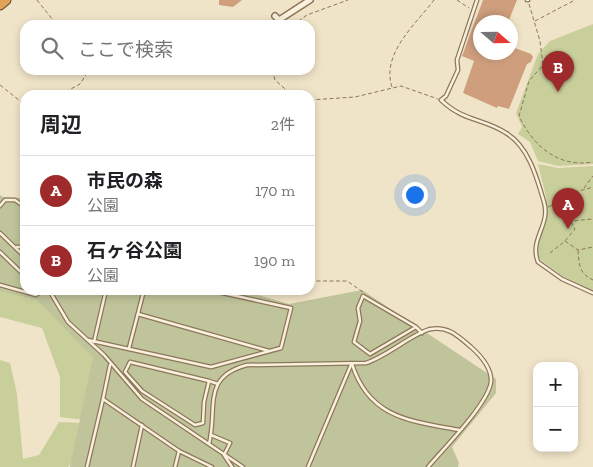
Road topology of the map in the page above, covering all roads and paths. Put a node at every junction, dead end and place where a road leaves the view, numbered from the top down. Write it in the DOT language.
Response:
graph roads {
  1 [pos="6,0"];
  2 [pos="37,0"];
  3 [pos="310,0"];
  4 [pos="348,0"];
  5 [pos="434,0"];
  6 [pos="457,0"];
  7 [pos="477,0"];
  8 [pos="527,0"];
  9 [pos="575,0"];
  10 [pos="0,5"];
  11 [pos="475,10"];
  12 [pos="275,16"];
  13 [pos="53,20"];
  14 [pos="300,20"];
  15 [pos="534,21"];
  16 [pos="86,75"];
  17 [pos="274,75"];
  18 [pos="0,85"];
  19 [pos="392,87"];
  20 [pos="69,90"];
  21 [pos="286,90"];
  22 [pos="315,100"];
  23 [pos="441,100"];
  24 [pos="20,102"];
  25 [pos="593,162"];
  26 [pos="593,176"];
  27 [pos="593,187"];
  28 [pos="584,189"];
  29 [pos="20,204"];
  30 [pos="555,204"];
  31 [pos="0,206"];
  32 [pos="546,208"];
  33 [pos="593,219"];
  34 [pos="571,221"];
  35 [pos="0,232"];
  36 [pos="565,241"];
  37 [pos="17,247"];
  38 [pos="593,247"];
  39 [pos="578,250"];
  40 [pos="20,251"];
  41 [pos="0,252"];
  42 [pos="550,253"];
  43 [pos="20,271"];
  44 [pos="593,280"];
  45 [pos="315,281"];
  46 [pos="0,285"];
  47 [pos="20,291"];
  48 [pos="593,293"];
  49 [pos="52,295"];
  50 [pos="105,295"];
  51 [pos="143,295"];
  52 [pos="231,295"];
  53 [pos="363,296"];
  54 [pos="138,314"];
  55 [pos="416,327"];
  56 [pos="422,333"];
  57 [pos="93,343"];
  58 [pos="129,348"];
  59 [pos="270,351"];
  60 [pos="352,364"];
  61 [pos="110,365"];
  62 [pos="209,381"];
  63 [pos="218,384"];
  64 [pos="103,399"];
  65 [pos="142,425"];
  66 [pos="459,430"];
  67 [pos="211,435"];
  68 [pos="209,444"];
  69 [pos="180,450"];
  70 [pos="224,455"];
  71 [pos="87,467"];
  72 [pos="133,467"];
  73 [pos="175,467"];
  74 [pos="212,467"];
  75 [pos="232,467"];
  76 [pos="243,467"];
  77 [pos="308,467"];
  78 [pos="428,467"];
  1 -- 10 [label="highway"];
  2 -- 13 [label="path"];
  3 -- 12 [label="street"];
  4 -- 14 [label="path"];
  5 -- 19 [label="path"];
  6 -- 11 [label="path"];
  7 -- 11 [label="lane"];
  8 -- 15 [label="path"];
  9 -- 15 [label="path"];
  11 -- 23 [label="lane"];
  15 -- 25 [label="path"];
  16 -- 20 [label="path"];
  17 -- 21 [label="path"];
  18 -- 24 [label="path"];
  19 -- 22 [label="path"];
  19 -- 23 [label="path"];
  23 -- 32 [label="lane"];
  26 -- 28 [label="path"];
  27 -- 28 [label="path"];
  28 -- 30 [label="path"];
  29 -- 31 [label="lane"];
  30 -- 32 [label="path"];
  30 -- 34 [label="path"];
  32 -- 48 [label="lane"];
  33 -- 34 [label="path"];
  34 -- 36 [label="path"];
  35 -- 37 [label="lane"];
  36 -- 39 [label="path"];
  36 -- 42 [label="path"];
  37 -- 40 [label="lane"];
  38 -- 39 [label="path"];
  39 -- 44 [label="path"];
  41 -- 43 [label="lane"];
  45 -- 53 [label="path"];
  46 -- 47 [label="lane"];
  49 -- 57 [label="lane"];
  50 -- 57 [label="lane"];
  51 -- 54 [label="lane"];
  52 -- 59 [label="lane"];
  53 -- 55 [label="lane"];
  53 -- 55 [label="lane"];
  54 -- 58 [label="lane"];
  54 -- 59 [label="lane"];
  55 -- 56 [label="lane"];
  56 -- 60 [label="lane"];
  56 -- 66 [label="lane"];
  57 -- 58 [label="lane"];
  57 -- 61 [label="lane"];
  58 -- 59 [label="lane"];
  60 -- 63 [label="lane"];
  60 -- 66 [label="lane"];
  60 -- 77 [label="lane"];
  61 -- 64 [label="lane"];
  61 -- 68 [label="lane"];
  62 -- 62 [label="lane"];
  62 -- 63 [label="lane"];
  63 -- 67 [label="lane"];
  64 -- 65 [label="lane"];
  64 -- 71 [label="lane"];
  65 -- 69 [label="lane"];
  65 -- 72 [label="lane"];
  66 -- 78 [label="lane"];
  67 -- 68 [label="lane"];
  67 -- 70 [label="lane"];
  68 -- 70 [label="lane"];
  69 -- 73 [label="lane"];
  69 -- 74 [label="lane"];
  70 -- 75 [label="lane"];
  70 -- 76 [label="lane"];
}
